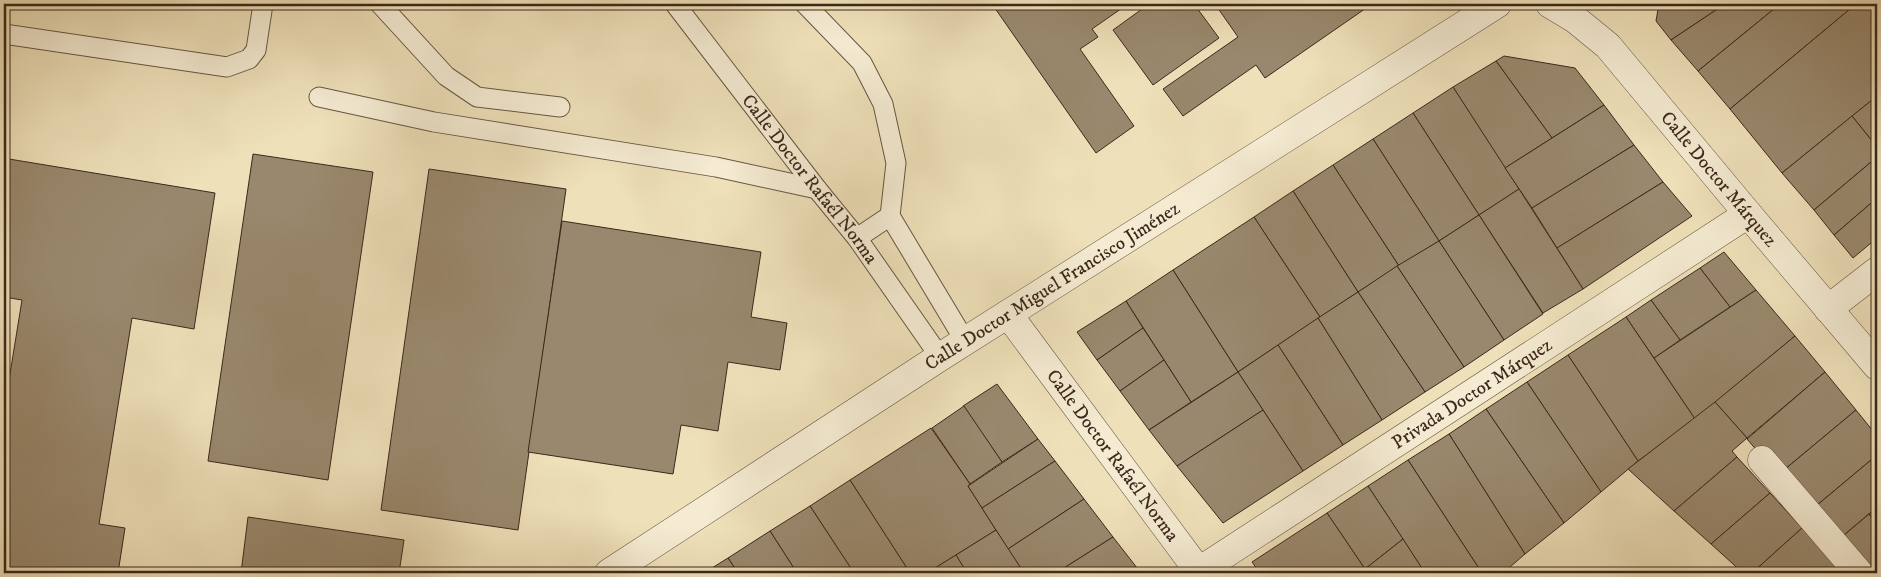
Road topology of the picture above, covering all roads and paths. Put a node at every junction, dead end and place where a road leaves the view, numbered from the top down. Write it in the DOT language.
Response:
graph roads {
  1 [pos="263,4"];
  2 [pos="380,4"];
  3 [pos="675,4"];
  4 [pos="804,4"];
  5 [pos="1497,4"];
  6 [pos="1550,4"];
  7 [pos="4,34"];
  8 [pos="319,97"];
  9 [pos="476,97"];
  10 [pos="560,107"];
  11 [pos="472,127"];
  12 [pos="817,189"];
  13 [pos="1748,214"];
  14 [pos="890,216"];
  15 [pos="857,238"];
  16 [pos="1877,271"];
  17 [pos="1828,309"];
  18 [pos="1008,314"];
  19 [pos="965,341"];
  20 [pos="940,357"];
  21 [pos="1877,366"];
  22 [pos="1762,460"];
  23 [pos="609,573"];
  24 [pos="1198,573"];
  25 [pos="1859,573"];
  1 -- 7 [label="lane"];
  2 -- 9 [label="lane"];
  3 -- 12 [label="lane, Calle Doctor Rafaél Norma"];
  4 -- 14 [label="lane"];
  5 -- 18 [label="street, Calle Doctor Miguel Francisco Jiménez"];
  6 -- 13 [label="street, Calle Doctor Márquez"];
  8 -- 11 [label="lane"];
  9 -- 10 [label="lane"];
  9 -- 11 [label="lane"];
  11 -- 12 [label="lane"];
  12 -- 15 [label="lane, Calle Doctor Rafaél Norma"];
  13 -- 17 [label="street, Calle Doctor Márquez"];
  13 -- 24 [label="street, Privada Doctor Márquez"];
  14 -- 15 [label="lane"];
  14 -- 19 [label="lane"];
  15 -- 20 [label="lane, Calle Doctor Rafaél Norma"];
  16 -- 17 [label="street"];
  17 -- 21 [label="street, Calle Doctor Márquez"];
  18 -- 19 [label="street, Calle Doctor Miguel Francisco Jiménez"];
  18 -- 24 [label="street, Calle Doctor Rafaél Norma"];
  19 -- 20 [label="street, Calle Doctor Miguel Francisco Jiménez"];
  20 -- 23 [label="street, Calle Doctor Miguel Francisco Jiménez"];
  22 -- 25 [label="street"];
}
